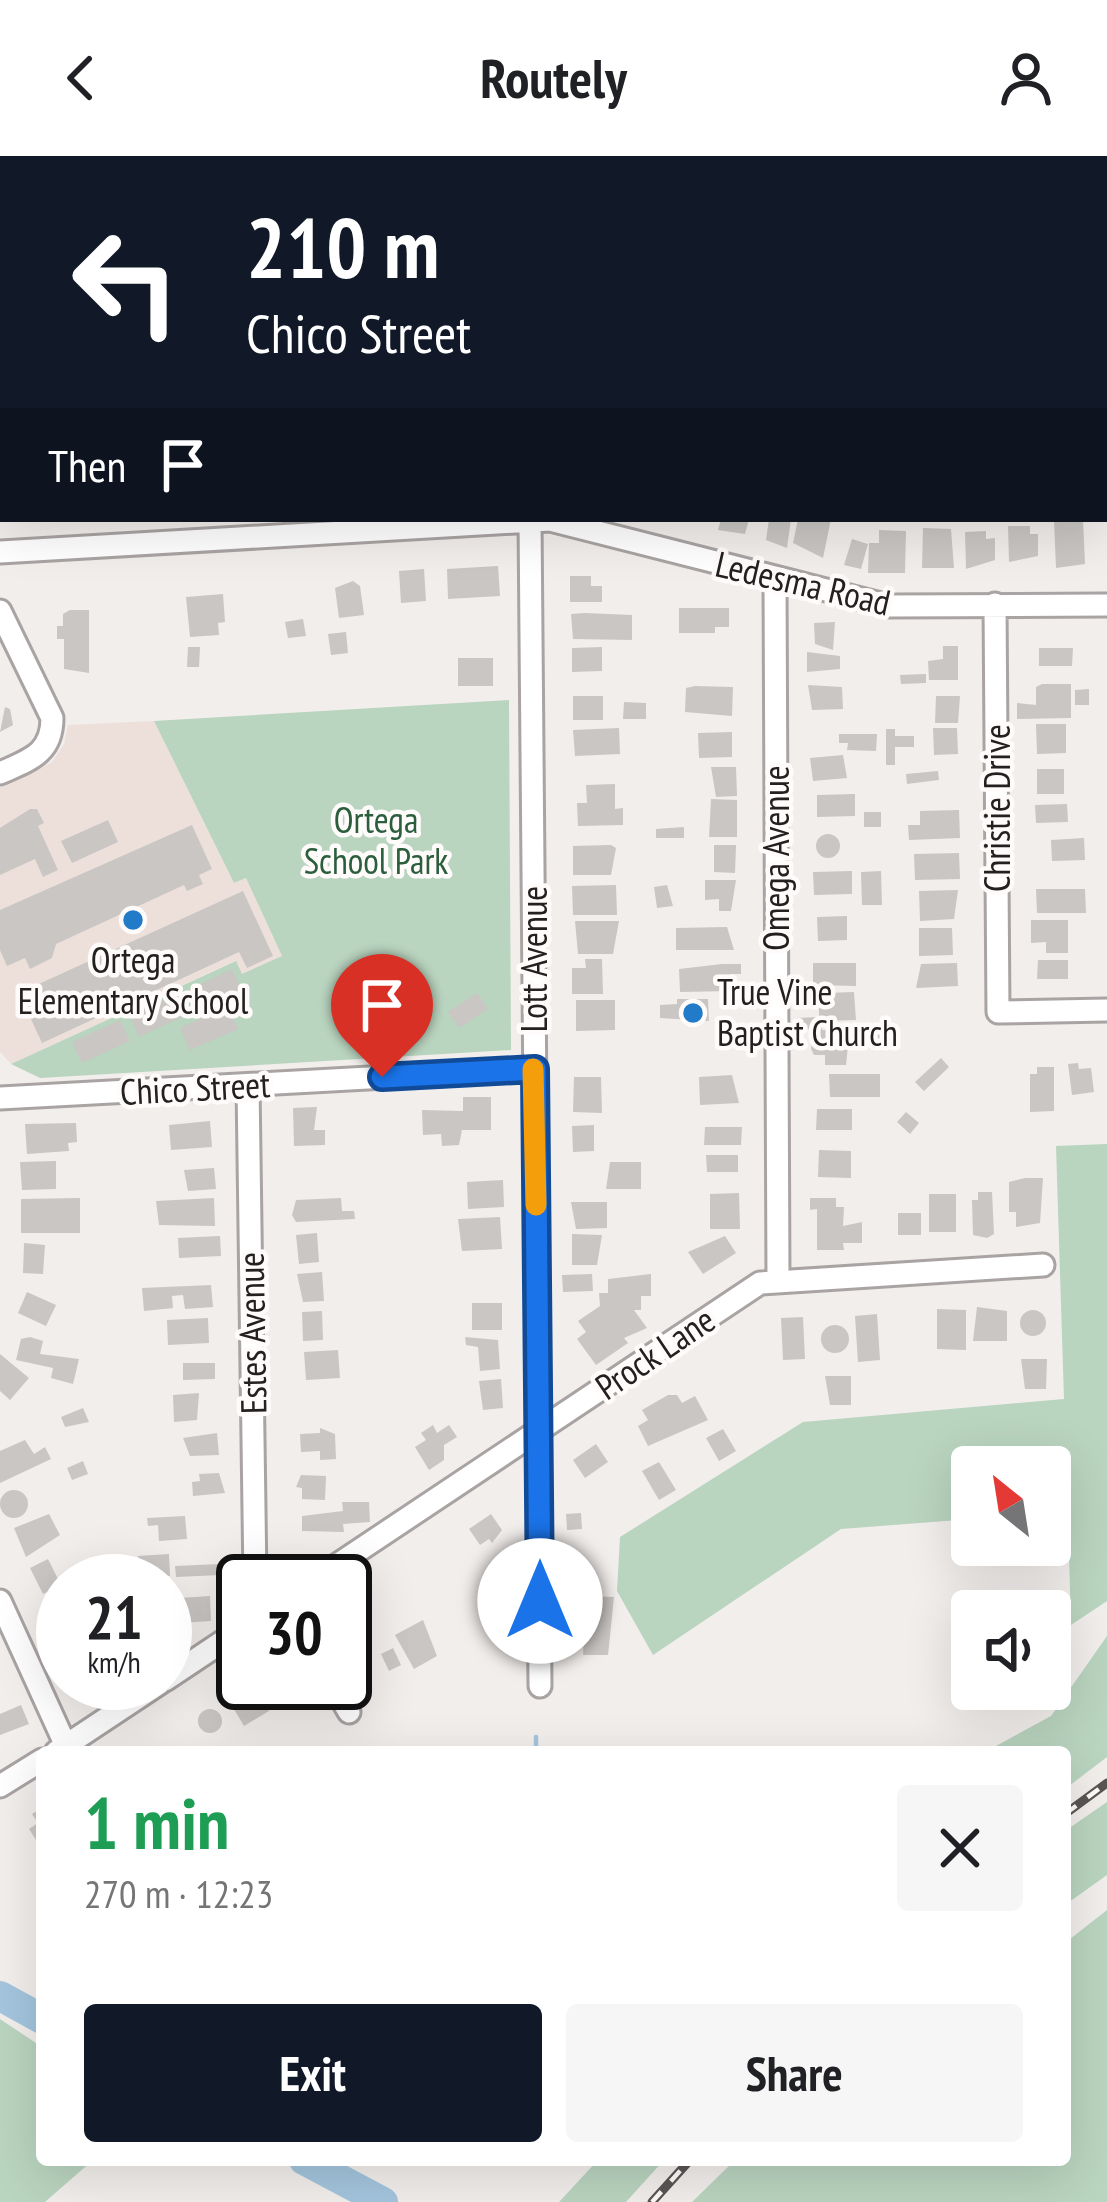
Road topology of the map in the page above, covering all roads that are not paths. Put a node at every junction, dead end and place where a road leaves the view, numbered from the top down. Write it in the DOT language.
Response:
graph roads {
  1 [pos="498,522"];
  2 [pos="530,522"];
  3 [pos="563,522"];
  4 [pos="0,553"];
  5 [pos="775,580"];
  6 [pos="995,604"];
  7 [pos="1107,605"];
  8 [pos="0,611"];
  9 [pos="0,773"];
  10 [pos="1107,1010"];
  11 [pos="535,1069"];
  12 [pos="248,1085"];
  13 [pos="0,1098"];
  14 [pos="1043,1265"];
  15 [pos="778,1280"];
  16 [pos="539,1430"];
  17 [pos="255,1554"];
  18 [pos="354,1554"];
  19 [pos="0,1601"];
  20 [pos="540,1686"];
  21 [pos="119,1710"];
  22 [pos="60,1746"];
  23 [pos="65,1746"];
  24 [pos="36,1764"];
  25 [pos="0,1786"];
  1 -- 4 [label="street, Ledesma Road"];
  2 -- 11 [label="street, Lott Avenue"];
  3 -- 5 [label="street, Ledesma Road"];
  5 -- 6 [label="street, Ledesma Road"];
  5 -- 15 [label="street, Omega Avenue"];
  6 -- 7 [label="street, Ledesma Road"];
  6 -- 10 [label="street, Christie Drive"];
  8 -- 9 [label="street"];
  11 -- 12 [label="street, Chico Street"];
  11 -- 16 [label="street, Lott Avenue"];
  12 -- 13 [label="street, Chico Street"];
  12 -- 17 [label="street, Estes Avenue"];
  14 -- 15 [label="street, Prock Lane"];
  15 -- 16 [label="street, Prock Lane"];
  16 -- 18 [label="street, Prock Lane"];
  16 -- 20 [label="street, Lott Avenue"];
  19 -- 22 [label="street"];
  21 -- 23 [label="street"];
  24 -- 25 [label="street"];
}
